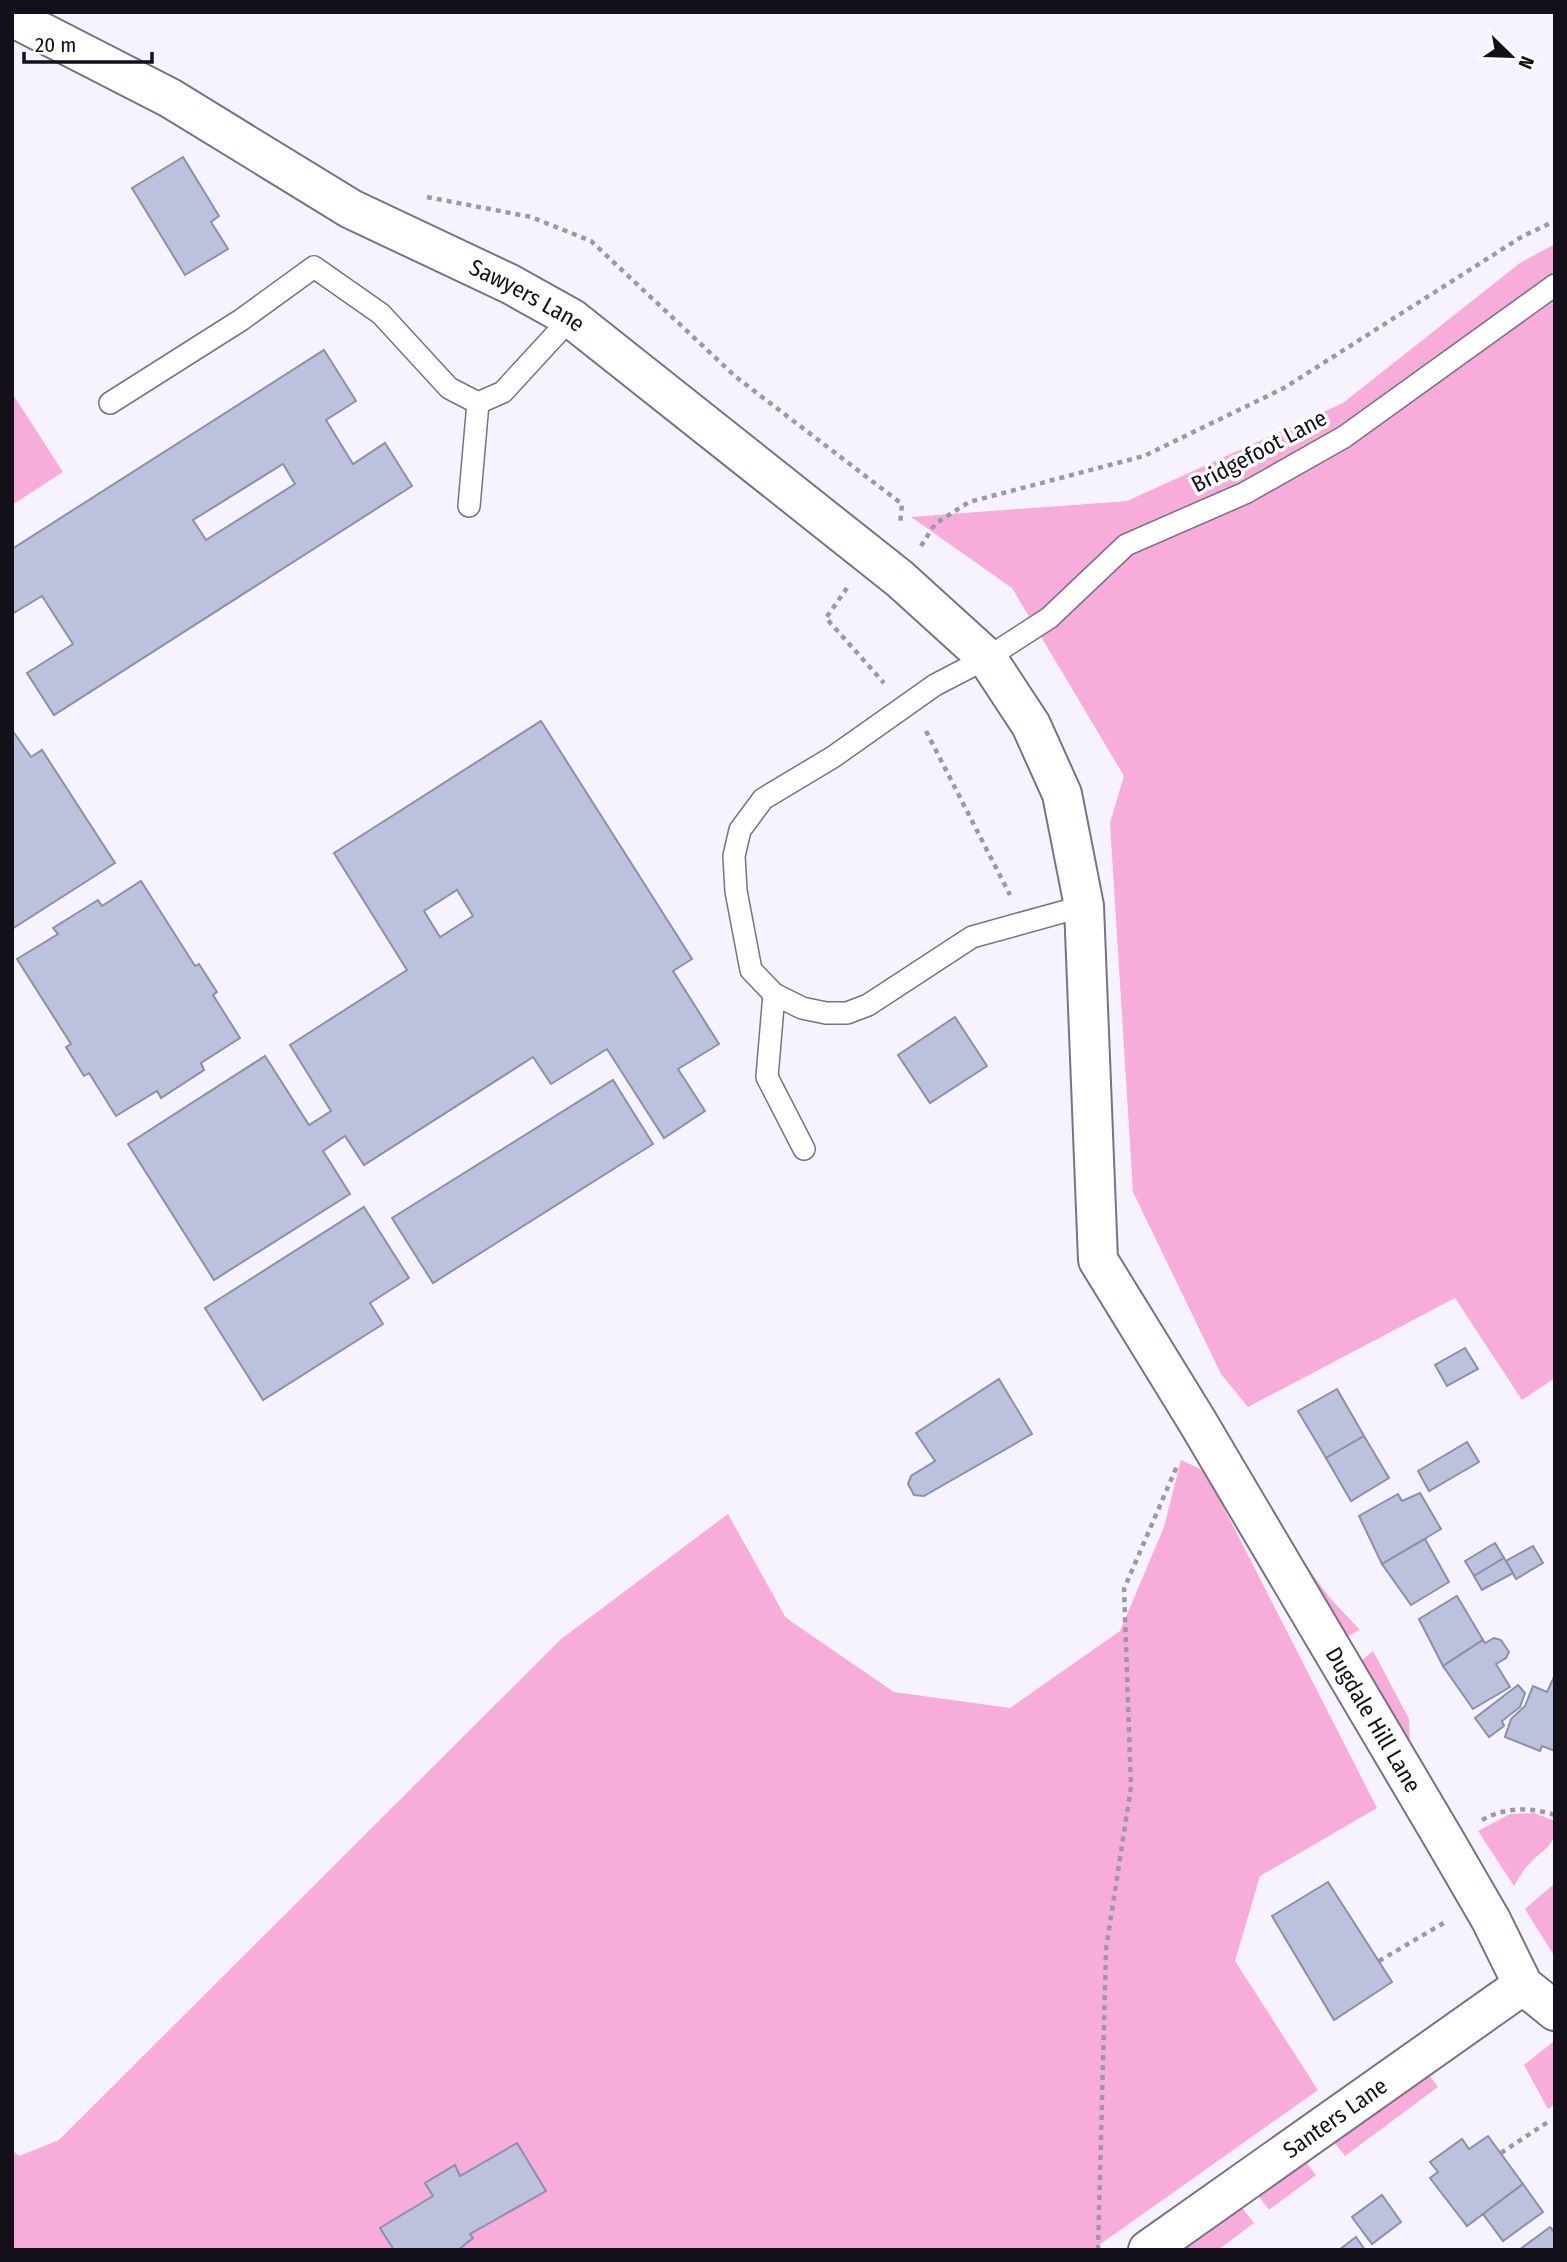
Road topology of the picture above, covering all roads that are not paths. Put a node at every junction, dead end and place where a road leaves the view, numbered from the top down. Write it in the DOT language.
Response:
graph roads {
  1 [pos="12,17"];
  2 [pos="1555,285"];
  3 [pos="571,318"];
  4 [pos="110,403"];
  5 [pos="478,403"];
  6 [pos="469,506"];
  7 [pos="987,658"];
  8 [pos="1084,905"];
  9 [pos="774,994"];
  10 [pos="804,1149"];
  11 [pos="1523,1985"];
  12 [pos="1555,2011"];
  13 [pos="1148,2250"];
  1 -- 3 [label="street, Sawyers Lane"];
  2 -- 7 [label="lane, Bridgefoot Lane"];
  3 -- 5 [label="lane"];
  3 -- 7 [label="street, Sawyers Lane"];
  4 -- 5 [label="lane"];
  5 -- 6 [label="lane"];
  7 -- 8 [label="street, Sawyers Lane"];
  7 -- 9 [label="lane, Bridgefoot Lane"];
  8 -- 9 [label="lane"];
  8 -- 11 [label="street, Dugdale Hill Lane"];
  9 -- 10 [label="lane"];
  11 -- 12 [label="street, Dugdale Hill Lane"];
  11 -- 13 [label="street, Santers Lane"];
}
